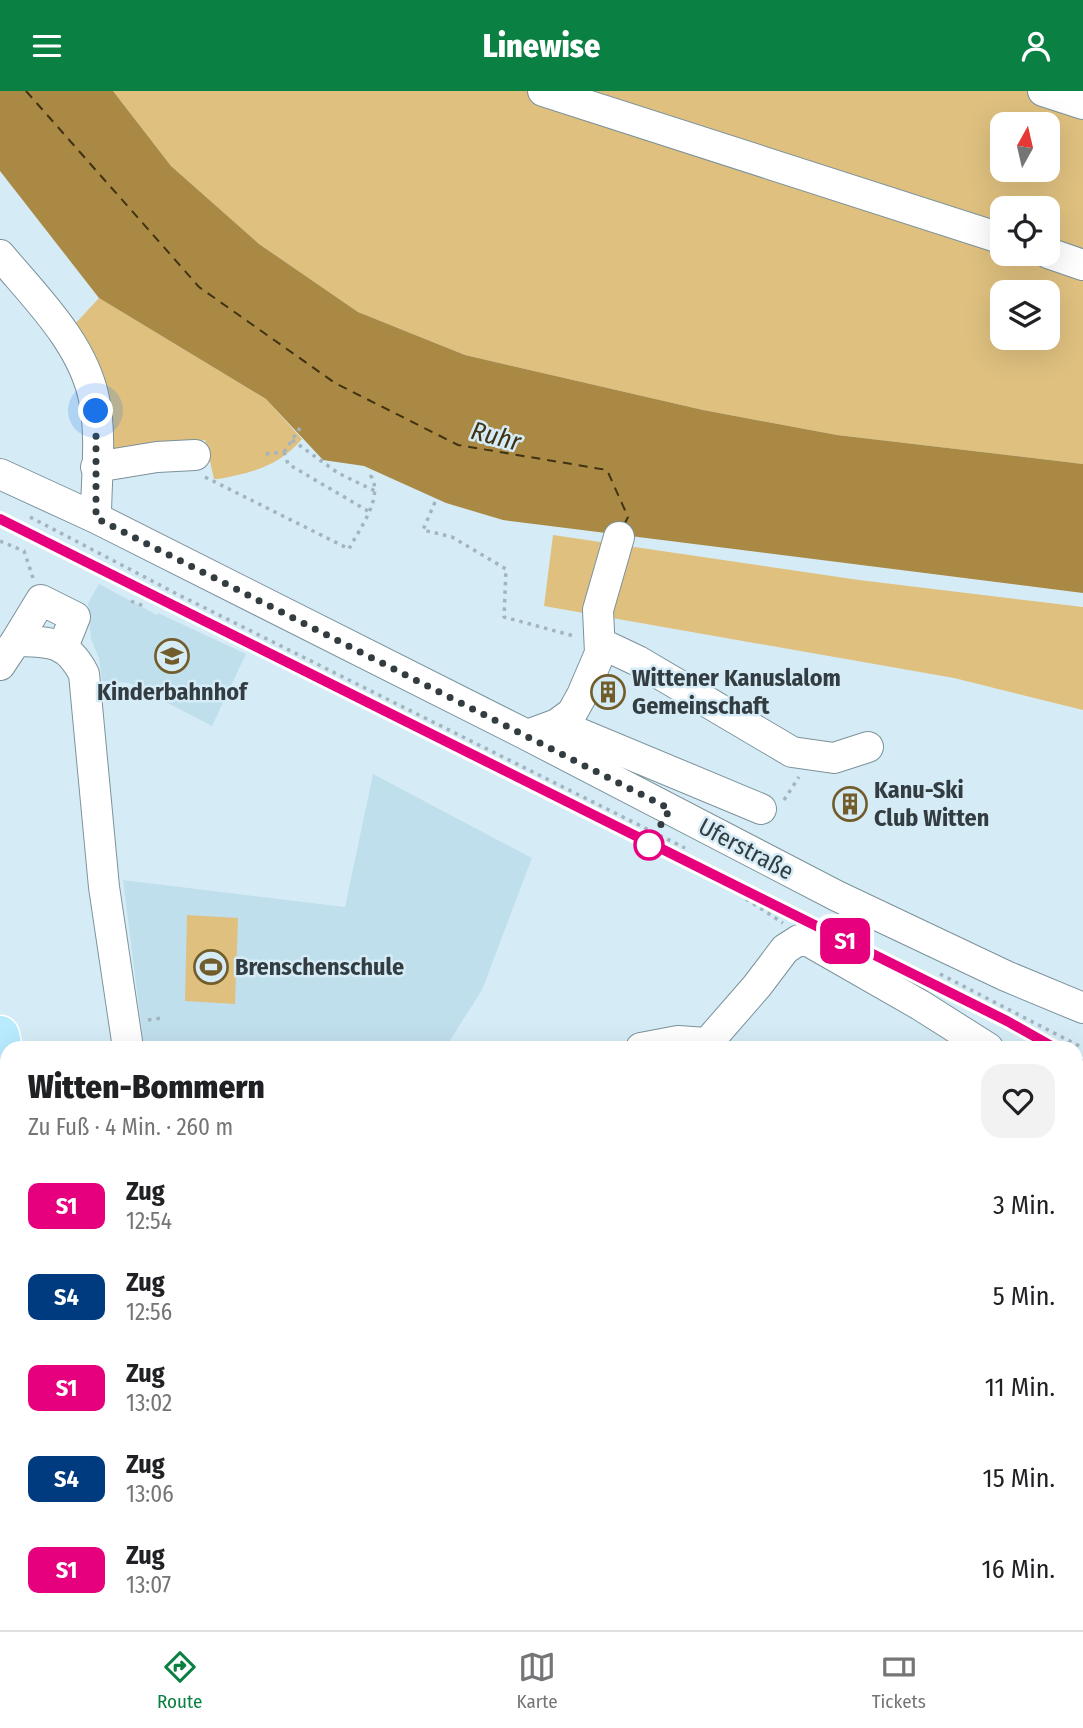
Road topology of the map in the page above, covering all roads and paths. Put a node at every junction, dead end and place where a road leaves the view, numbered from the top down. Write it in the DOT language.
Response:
graph roads {
  1 [pos="543,91"];
  2 [pos="1043,91"];
  3 [pos="1083,104"];
  4 [pos="990,235"];
  5 [pos="0,255"];
  6 [pos="1060,257"];
  7 [pos="1083,265"];
  8 [pos="300,428"];
  9 [pos="292,440"];
  10 [pos="284,452"];
  11 [pos="266,454"];
  12 [pos="195,455"];
  13 [pos="96,467"];
  14 [pos="374,472"];
  15 [pos="0,474"];
  16 [pos="214,484"];
  17 [pos="375,491"];
  18 [pos="435,502"];
  19 [pos="368,511"];
  20 [pos="23,514"];
  21 [pos="96,518"];
  22 [pos="619,537"];
  23 [pos="0,541"];
  24 [pos="41,600"];
  25 [pos="131,601"];
  26 [pos="146,607"];
  27 [pos="600,643"];
  28 [pos="69,651"];
  29 [pos="8,653"];
  30 [pos="557,724"];
  31 [pos="527,735"];
  32 [pos="868,747"];
  33 [pos="801,773"];
  34 [pos="761,809"];
  35 [pos="695,853"];
  36 [pos="746,899"];
  37 [pos="799,940"];
  38 [pos="939,974"];
  39 [pos="1083,1008"];
  40 [pos="127,1041"];
  41 [pos="708,1041"];
  42 [pos="977,1041"];
  43 [pos="1070,1041"];
  1 -- 4 [label="street"];
  2 -- 3 [label="street"];
  5 -- 13 [label="street"];
  6 -- 7 [label="street"];
  8 -- 9 [label="path"];
  9 -- 10 [label="path"];
  9 -- 17 [label="path"];
  10 -- 11 [label="path"];
  10 -- 19 [label="path"];
  12 -- 13 [label="street"];
  13 -- 21 [label="street"];
  14 -- 17 [label="path"];
  15 -- 21 [label="street, Uferstraße"];
  16 -- 19 [label="path"];
  17 -- 19 [label="path"];
  18 -- 27 [label="path"];
  20 -- 35 [label="path"];
  21 -- 31 [label="street, Uferstraße"];
  22 -- 27 [label="street"];
  23 -- 24 [label="path"];
  24 -- 28 [label="street"];
  24 -- 29 [label="street"];
  25 -- 26 [label="path"];
  27 -- 30 [label="street"];
  27 -- 32 [label="street"];
  28 -- 29 [label="street"];
  28 -- 40 [label="street"];
  30 -- 31 [label="street"];
  30 -- 34 [label="street"];
  31 -- 39 [label="street, Uferstraße"];
  33 -- 34 [label="path"];
  36 -- 37 [label="path"];
  37 -- 41 [label="street"];
  37 -- 42 [label="street"];
  38 -- 43 [label="path"];
}
